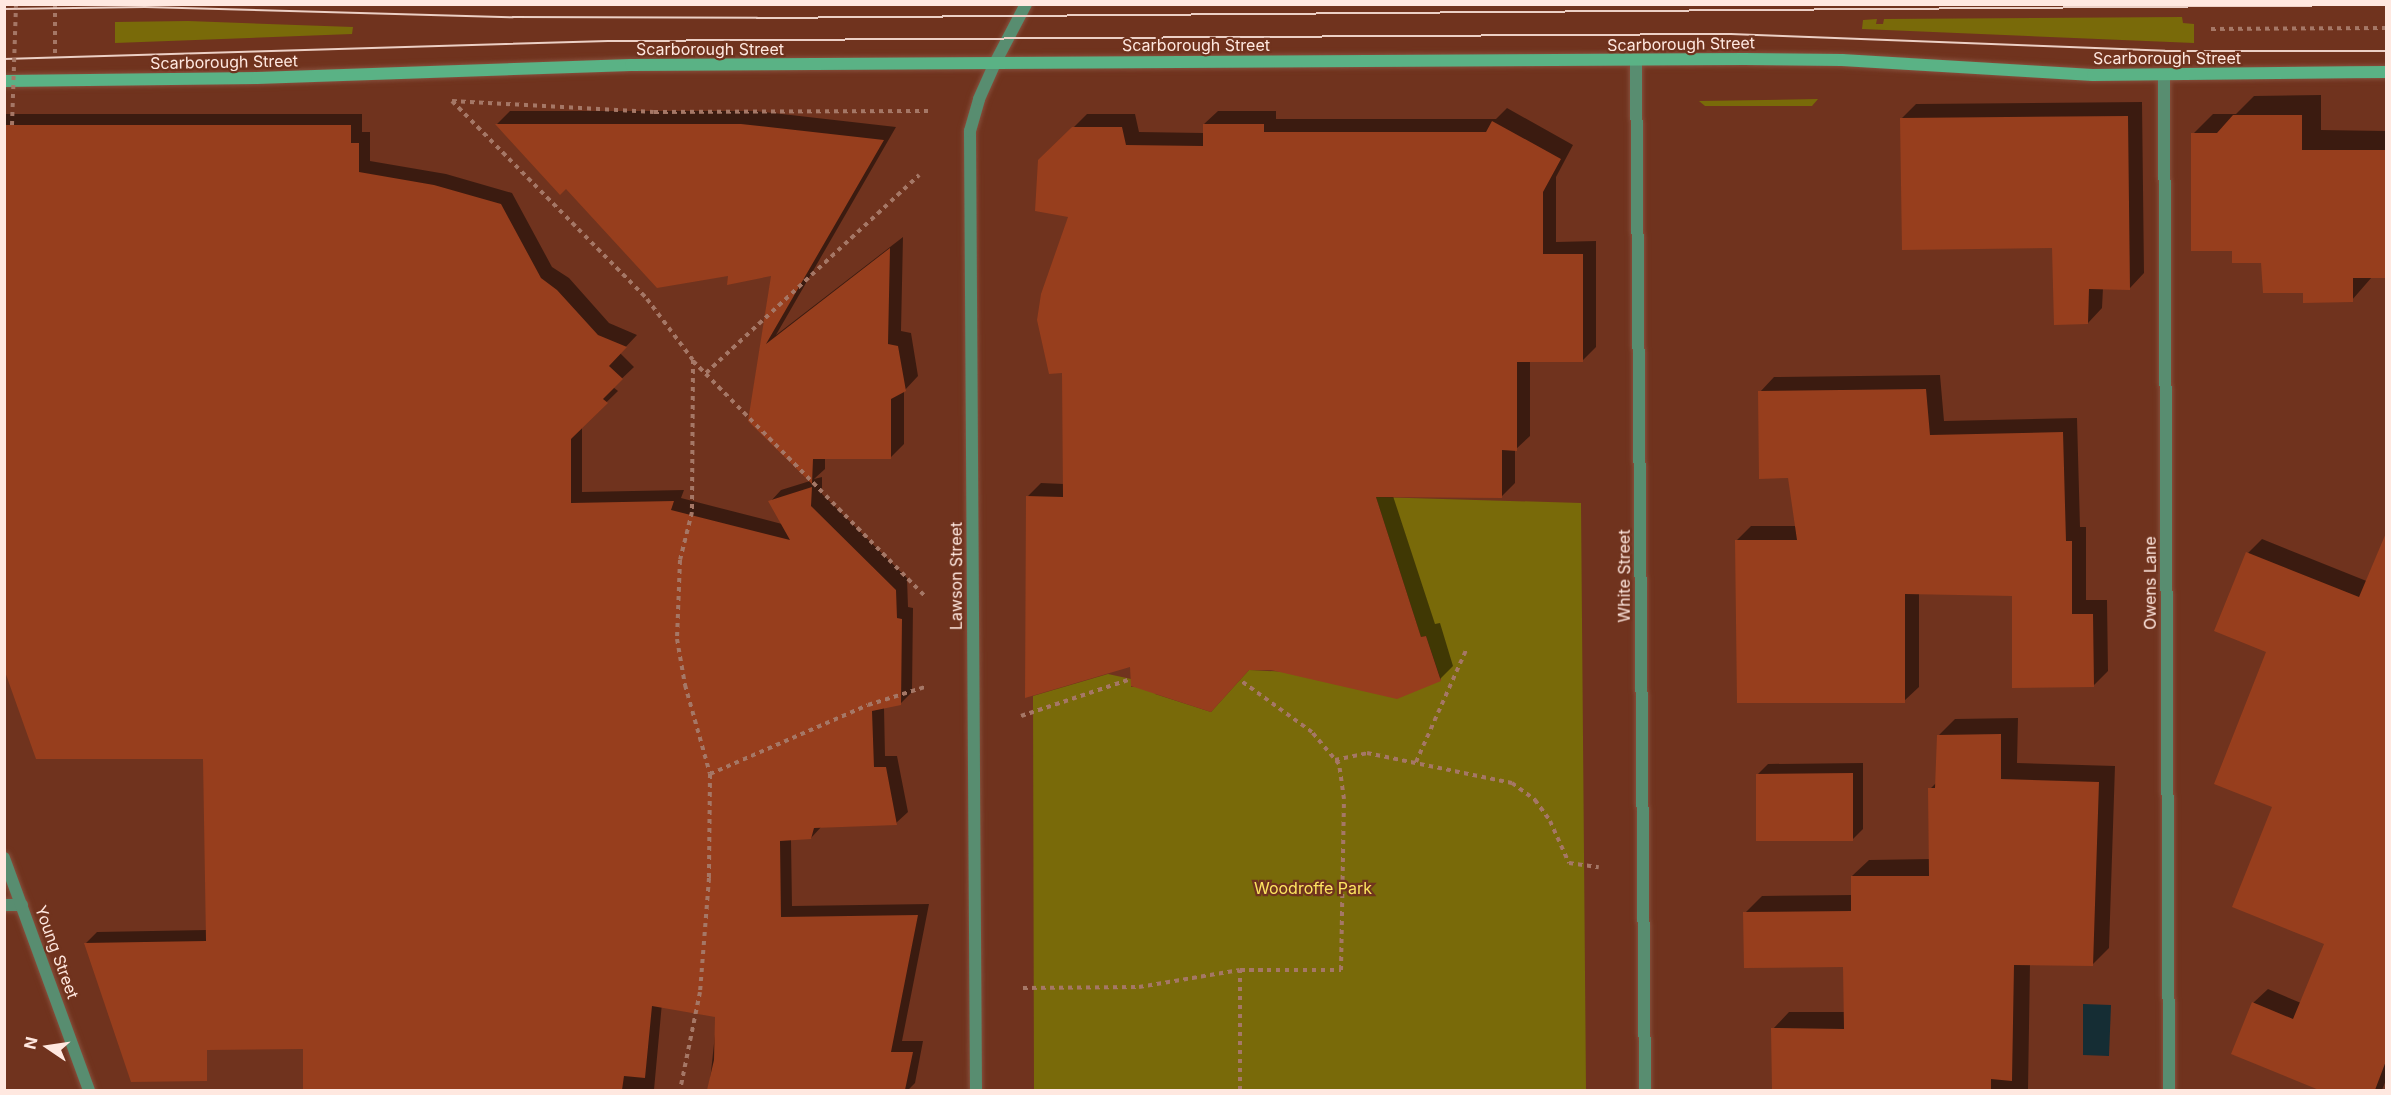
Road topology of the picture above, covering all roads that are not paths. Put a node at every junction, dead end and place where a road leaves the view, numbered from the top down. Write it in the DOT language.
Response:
graph roads {
  1 [pos="1026,4"];
  2 [pos="1636,61"];
  3 [pos="994,65"];
  4 [pos="2386,72"];
  5 [pos="2164,76"];
  6 [pos="4,81"];
  7 [pos="4,858"];
  8 [pos="22,905"];
  9 [pos="4,906"];
  10 [pos="89,1090"];
  11 [pos="976,1090"];
  12 [pos="1645,1090"];
  13 [pos="2169,1090"];
  1 -- 3 [label="street, Lawson Street"];
  2 -- 3 [label="main road, Scarborough Street"];
  2 -- 5 [label="main road, Scarborough Street"];
  2 -- 12 [label="street, White Street"];
  3 -- 6 [label="main road, Scarborough Street"];
  3 -- 11 [label="street, Lawson Street"];
  4 -- 5 [label="main road, Scarborough Street"];
  5 -- 13 [label="street, Owens Lane"];
  7 -- 8 [label="street, Young Street"];
  8 -- 9 [label="street"];
  8 -- 10 [label="street, Young Street"];
}
